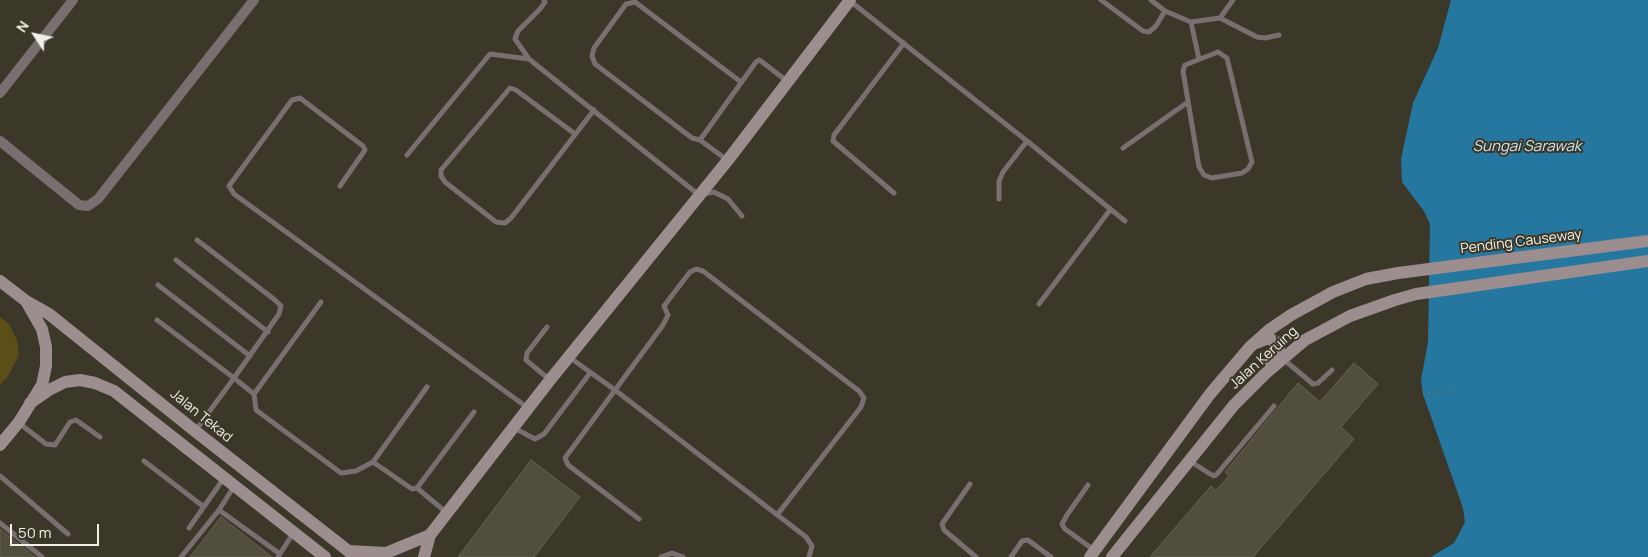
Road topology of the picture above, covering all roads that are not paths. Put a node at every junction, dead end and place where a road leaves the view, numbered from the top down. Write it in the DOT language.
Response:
graph roads {
  1 [pos="73,0"];
  2 [pos="254,0"];
  3 [pos="545,0"];
  4 [pos="1101,0"];
  5 [pos="1150,0"];
  6 [pos="1234,0"];
  7 [pos="850,1"];
  8 [pos="1165,11"];
  9 [pos="1220,18"];
  10 [pos="1191,22"];
  11 [pos="1279,35"];
  12 [pos="904,43"];
  13 [pos="1199,58"];
  14 [pos="529,59"];
  15 [pos="741,82"];
  16 [pos="788,82"];
  17 [pos="0,93"];
  18 [pos="1188,102"];
  19 [pos="594,110"];
  20 [pos="575,134"];
  21 [pos="700,140"];
  22 [pos="1027,140"];
  23 [pos="0,141"];
  24 [pos="1123,148"];
  25 [pos="407,155"];
  26 [pos="728,160"];
  27 [pos="340,186"];
  28 [pos="894,194"];
  29 [pos="699,195"];
  30 [pos="999,199"];
  31 [pos="1110,210"];
  32 [pos="742,216"];
  33 [pos="1125,221"];
  34 [pos="197,240"];
  35 [pos="1648,241"];
  36 [pos="176,260"];
  37 [pos="1648,260"];
  38 [pos="1398,273"];
  39 [pos="0,281"];
  40 [pos="158,285"];
  41 [pos="26,301"];
  42 [pos="321,302"];
  43 [pos="1039,304"];
  44 [pos="157,320"];
  45 [pos="547,327"];
  46 [pos="268,332"];
  47 [pos="1250,347"];
  48 [pos="250,356"];
  49 [pos="569,357"];
  50 [pos="1282,358"];
  51 [pos="1332,370"];
  52 [pos="590,373"];
  53 [pos="1265,374"];
  54 [pos="234,378"];
  55 [pos="550,380"];
  56 [pos="427,387"];
  57 [pos="615,390"];
  58 [pos="254,394"];
  59 [pos="30,403"];
  60 [pos="1274,406"];
  61 [pos="528,409"];
  62 [pos="474,412"];
  63 [pos="19,422"];
  64 [pos="514,428"];
  65 [pos="195,431"];
  66 [pos="100,437"];
  67 [pos="0,445"];
  68 [pos="1190,460"];
  69 [pos="144,461"];
  70 [pos="373,462"];
  71 [pos="0,476"];
  72 [pos="224,477"];
  73 [pos="970,484"];
  74 [pos="235,485"];
  75 [pos="1088,485"];
  76 [pos="417,488"];
  77 [pos="204,507"];
  78 [pos="218,510"];
  79 [pos="447,513"];
  80 [pos="777,515"];
  81 [pos="639,519"];
  82 [pos="0,523"];
  83 [pos="189,528"];
  84 [pos="294,532"];
  85 [pos="68,534"];
  86 [pos="430,535"];
  87 [pos="352,554"];
  88 [pos="1092,554"];
  89 [pos="279,555"];
  90 [pos="42,557"];
  91 [pos="181,557"];
  92 [pos="325,557"];
  93 [pos="424,557"];
  94 [pos="661,557"];
  95 [pos="683,557"];
  96 [pos="809,557"];
  97 [pos="976,557"];
  98 [pos="1011,557"];
  99 [pos="1051,557"];
  100 [pos="1112,557"];
  1 -- 17 [label="street"];
  2 -- 23 [label="street"];
  3 -- 14 [label="lane"];
  4 -- 8 [label="lane"];
  5 -- 8 [label="lane"];
  6 -- 9 [label="lane"];
  7 -- 12 [label="lane"];
  7 -- 16 [label="street"];
  8 -- 10 [label="lane"];
  9 -- 10 [label="lane"];
  9 -- 11 [label="lane"];
  10 -- 13 [label="lane"];
  12 -- 22 [label="lane"];
  12 -- 28 [label="lane"];
  13 -- 18 [label="lane"];
  13 -- 18 [label="lane"];
  14 -- 19 [label="lane"];
  14 -- 25 [label="lane"];
  15 -- 16 [label="lane"];
  15 -- 21 [label="lane"];
  15 -- 21 [label="lane"];
  16 -- 26 [label="street"];
  18 -- 24 [label="lane"];
  19 -- 20 [label="lane"];
  19 -- 29 [label="lane"];
  20 -- 20 [label="lane"];
  21 -- 26 [label="lane"];
  22 -- 30 [label="lane"];
  22 -- 31 [label="lane"];
  26 -- 29 [label="street"];
  27 -- 61 [label="lane"];
  29 -- 32 [label="lane"];
  29 -- 49 [label="street"];
  31 -- 33 [label="lane"];
  31 -- 43 [label="lane"];
  34 -- 46 [label="lane"];
  35 -- 38 [label="street, Pending Causeway"];
  36 -- 46 [label="lane"];
  37 -- 50 [label="street, Jalan Keruing"];
  38 -- 47 [label="street, Jalan Keruing"];
  39 -- 41 [label="street"];
  40 -- 48 [label="lane"];
  41 -- 59 [label="street"];
  41 -- 65 [label="street, Jalan Tekad"];
  42 -- 58 [label="lane"];
  44 -- 54 [label="lane"];
  45 -- 55 [label="lane"];
  46 -- 48 [label="lane"];
  47 -- 53 [label="street"];
  47 -- 88 [label="street, Jalan Keruing"];
  48 -- 54 [label="lane"];
  49 -- 52 [label="lane"];
  49 -- 55 [label="street"];
  50 -- 51 [label="lane"];
  50 -- 53 [label="street, Jalan Keruing"];
  52 -- 57 [label="lane"];
  52 -- 64 [label="lane"];
  53 -- 68 [label="street, Jalan Keruing"];
  54 -- 58 [label="lane"];
  54 -- 65 [label="lane"];
  55 -- 61 [label="street"];
  56 -- 70 [label="lane"];
  57 -- 80 [label="lane"];
  57 -- 80 [label="lane"];
  57 -- 81 [label="lane"];
  58 -- 70 [label="lane"];
  59 -- 63 [label="street"];
  59 -- 72 [label="street"];
  60 -- 68 [label="lane"];
  61 -- 64 [label="street"];
  62 -- 76 [label="lane"];
  63 -- 66 [label="lane"];
  63 -- 67 [label="street"];
  64 -- 79 [label="street"];
  65 -- 87 [label="street, Jalan Tekad"];
  68 -- 100 [label="street, Jalan Keruing"];
  69 -- 77 [label="lane"];
  70 -- 76 [label="lane"];
  71 -- 85 [label="lane"];
  72 -- 74 [label="street"];
  72 -- 77 [label="lane"];
  73 -- 97 [label="lane"];
  74 -- 78 [label="lane"];
  74 -- 84 [label="street"];
  75 -- 88 [label="lane"];
  76 -- 79 [label="lane"];
  77 -- 83 [label="lane"];
  78 -- 89 [label="lane"];
  78 -- 91 [label="lane"];
  79 -- 86 [label="street"];
  80 -- 96 [label="lane"];
  82 -- 90 [label="lane"];
  84 -- 89 [label="lane"];
  84 -- 92 [label="street"];
  86 -- 87 [label="street"];
  86 -- 93 [label="street"];
  94 -- 95 [label="lane"];
  98 -- 99 [label="lane"];
}
